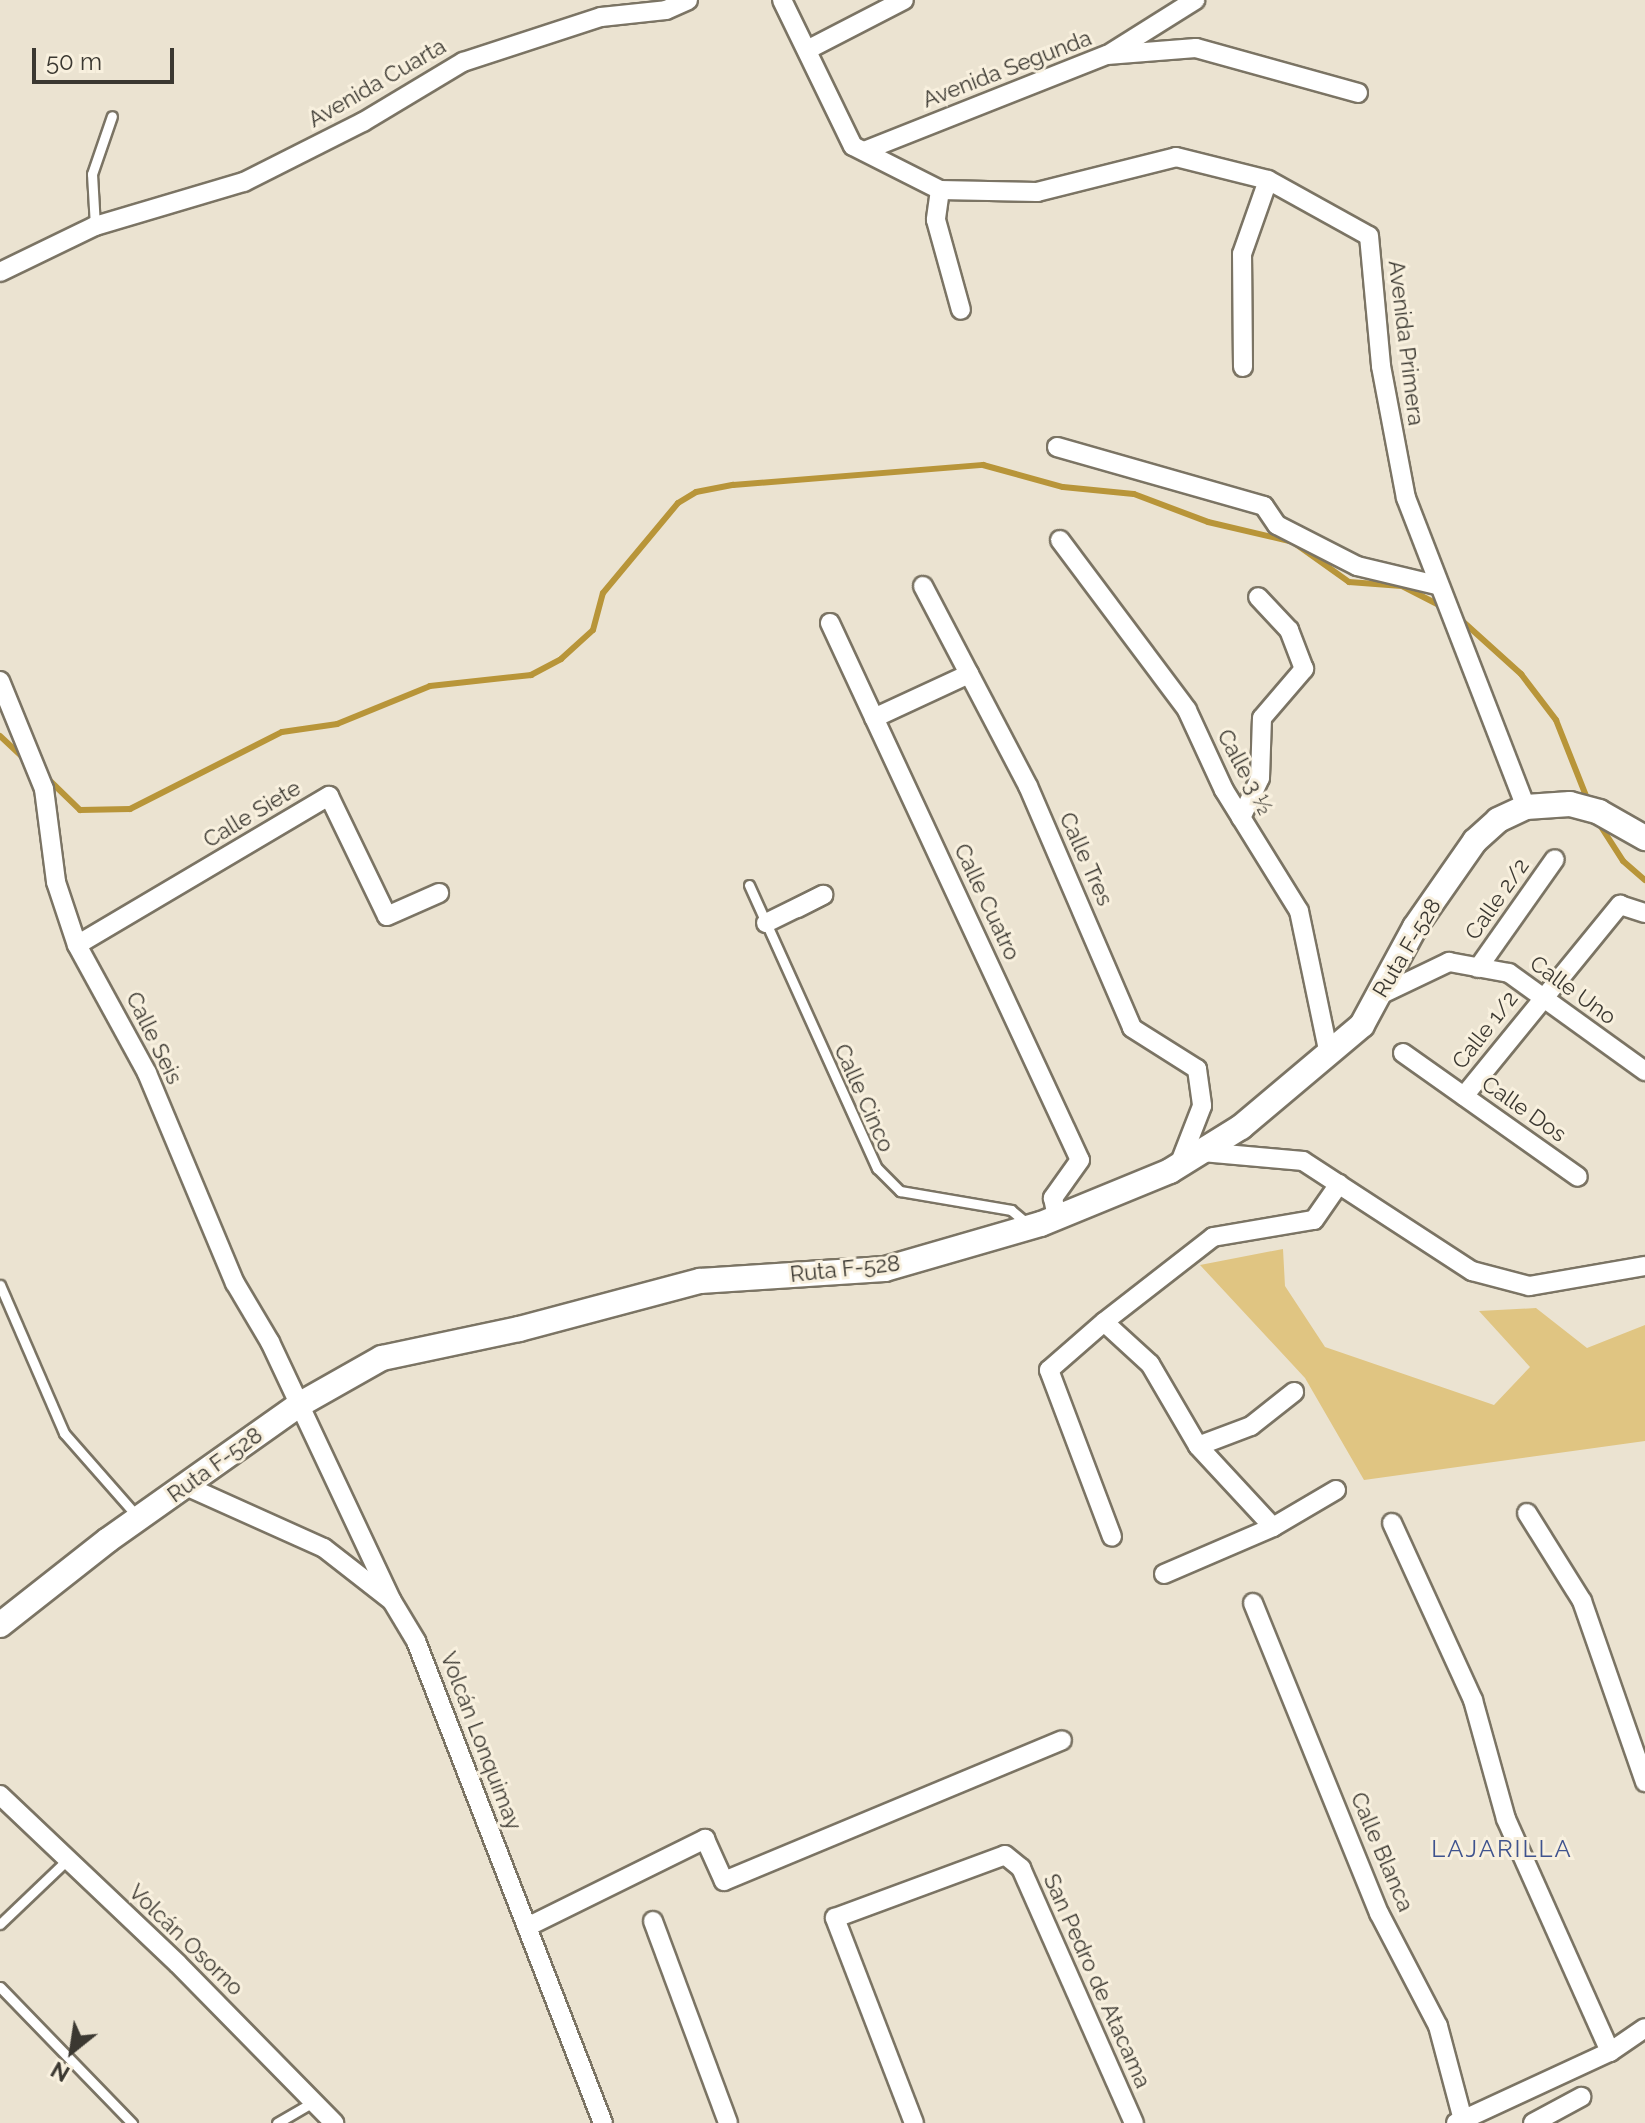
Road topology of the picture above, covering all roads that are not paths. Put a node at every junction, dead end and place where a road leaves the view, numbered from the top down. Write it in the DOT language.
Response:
graph roads {
  1 [pos="688,0"];
  2 [pos="782,0"];
  3 [pos="904,0"];
  4 [pos="1195,0"];
  5 [pos="807,50"];
  6 [pos="1107,55"];
  7 [pos="1358,93"];
  8 [pos="112,116"];
  9 [pos="864,151"];
  10 [pos="1268,180"];
  11 [pos="940,190"];
  12 [pos="95,226"];
  13 [pos="0,272"];
  14 [pos="961,310"];
  15 [pos="1243,367"];
  16 [pos="1057,447"];
  17 [pos="1060,540"];
  18 [pos="923,586"];
  19 [pos="1440,586"];
  20 [pos="1258,597"];
  21 [pos="830,623"];
  22 [pos="969,674"];
  23 [pos="0,681"];
  24 [pos="874,718"];
  25 [pos="1526,807"];
  26 [pos="1241,818"];
  27 [pos="1645,838"];
  28 [pos="1555,859"];
  29 [pos="749,885"];
  30 [pos="439,893"];
  31 [pos="797,908"];
  32 [pos="1645,913"];
  33 [pos="766,923"];
  34 [pos="77,945"];
  35 [pos="1478,968"];
  36 [pos="1378,996"];
  37 [pos="1541,997"];
  38 [pos="1403,1053"];
  39 [pos="1329,1054"];
  40 [pos="1645,1071"];
  41 [pos="1464,1096"];
  42 [pos="1197,1142"];
  43 [pos="1578,1177"];
  44 [pos="1339,1184"];
  45 [pos="1055,1208"];
  46 [pos="1031,1227"];
  47 [pos="1645,1266"];
  48 [pos="0,1285"];
  49 [pos="1104,1322"];
  50 [pos="1294,1392"];
  51 [pos="297,1406"];
  52 [pos="1198,1446"];
  53 [pos="186,1486"];
  54 [pos="1336,1490"];
  55 [pos="1527,1513"];
  56 [pos="140,1518"];
  57 [pos="1392,1523"];
  58 [pos="1273,1527"];
  59 [pos="1112,1537"];
  60 [pos="1164,1574"];
  61 [pos="392,1601"];
  62 [pos="1253,1603"];
  63 [pos="0,1625"];
  64 [pos="1062,1740"];
  65 [pos="1645,1782"];
  66 [pos="0,1795"];
  67 [pos="68,1859"];
  68 [pos="653,1921"];
  69 [pos="0,1924"];
  70 [pos="527,1927"];
  71 [pos="0,1987"];
  72 [pos="1643,2033"];
  73 [pos="1610,2052"];
  74 [pos="1581,2097"];
  75 [pos="315,2101"];
  76 [pos="1460,2122"];
  77 [pos="132,2123"];
  78 [pos="277,2123"];
  79 [pos="334,2123"];
  80 [pos="603,2123"];
  81 [pos="728,2123"];
  82 [pos="914,2123"];
  83 [pos="1134,2123"];
  84 [pos="1533,2123"];
  1 -- 12 [label="street, Avenida Cuarta"];
  2 -- 5 [label="street, Avenida Primera"];
  3 -- 5 [label="street"];
  4 -- 6 [label="street"];
  5 -- 9 [label="street, Avenida Primera"];
  6 -- 7 [label="street, Avenida Segunda"];
  6 -- 9 [label="street, Avenida Segunda"];
  8 -- 12 [label="lane"];
  9 -- 11 [label="street, Avenida Primera"];
  10 -- 11 [label="street, Avenida Primera"];
  10 -- 15 [label="street"];
  10 -- 19 [label="street, Avenida Primera"];
  11 -- 14 [label="street"];
  12 -- 13 [label="street, Avenida Cuarta"];
  16 -- 19 [label="street"];
  17 -- 26 [label="street, Calle 3 ½"];
  18 -- 22 [label="street, Calle Tres"];
  19 -- 25 [label="street, Avenida Primera"];
  20 -- 26 [label="street"];
  21 -- 24 [label="street, Calle Cuatro"];
  22 -- 24 [label="street"];
  22 -- 42 [label="street, Calle Tres"];
  23 -- 34 [label="street, Calle Seis"];
  24 -- 45 [label="street, Calle Cuatro"];
  25 -- 27 [label="main road, Ruta F-528"];
  25 -- 36 [label="main road, Ruta F-528"];
  26 -- 39 [label="street, Calle 3 ½"];
  28 -- 35 [label="street, Calle 2/2"];
  29 -- 33 [label="lane, Calle Cinco"];
  30 -- 34 [label="street, Calle Siete"];
  31 -- 33 [label="street"];
  32 -- 37 [label="street, Calle 1/2"];
  33 -- 46 [label="lane, Calle Cinco"];
  34 -- 51 [label="street, Calle Seis"];
  35 -- 36 [label="street, Calle Uno"];
  35 -- 37 [label="street, Calle Uno"];
  36 -- 39 [label="main road, Ruta F-528"];
  37 -- 40 [label="street, Calle Uno"];
  37 -- 41 [label="street, Calle 1/2"];
  38 -- 41 [label="street, Calle Dos"];
  39 -- 42 [label="main road, Ruta F-528"];
  41 -- 43 [label="street, Calle Dos"];
  42 -- 44 [label="street"];
  42 -- 45 [label="main road, Ruta F-528"];
  44 -- 47 [label="street"];
  44 -- 49 [label="street"];
  45 -- 46 [label="main road, Ruta F-528"];
  46 -- 51 [label="main road, Ruta F-528"];
  48 -- 56 [label="lane"];
  49 -- 52 [label="street"];
  49 -- 59 [label="street"];
  50 -- 52 [label="street"];
  51 -- 53 [label="main road, Ruta F-528"];
  51 -- 61 [label="street, Calle Seis"];
  52 -- 58 [label="street"];
  53 -- 56 [label="main road, Ruta F-528"];
  53 -- 61 [label="street, Volcán Lonquimay"];
  54 -- 58 [label="street"];
  55 -- 65 [label="street"];
  56 -- 63 [label="main road, Ruta F-528"];
  57 -- 73 [label="street"];
  58 -- 60 [label="street"];
  61 -- 70 [label="street, Volcán Lonquimay"];
  62 -- 76 [label="street, Calle Blanca"];
  64 -- 70 [label="street"];
  66 -- 67 [label="street, Volcán Osorno"];
  67 -- 69 [label="lane"];
  67 -- 75 [label="street, Volcán Osorno"];
  68 -- 81 [label="street"];
  70 -- 80 [label="street, Volcán Lonquimay"];
  71 -- 77 [label="lane"];
  72 -- 73 [label="street"];
  73 -- 76 [label="street"];
  74 -- 84 [label="street"];
  75 -- 78 [label="lane"];
  75 -- 79 [label="street, Volcán Osorno"];
  82 -- 83 [label="street, San Pedro de Atacama"];
}
